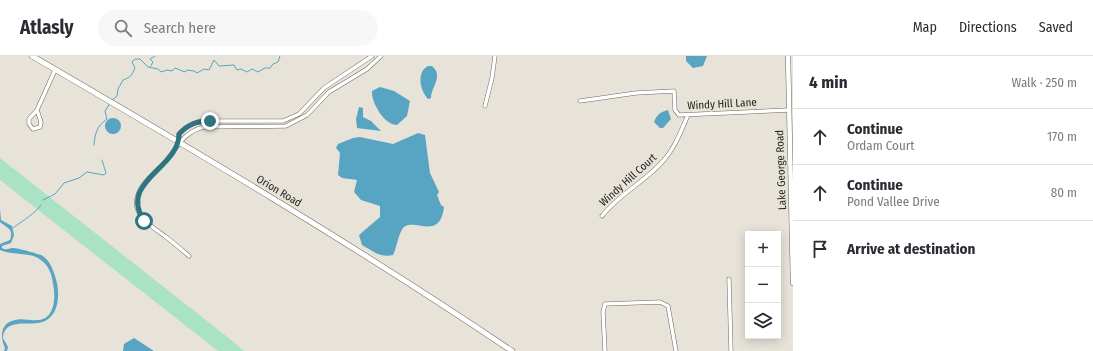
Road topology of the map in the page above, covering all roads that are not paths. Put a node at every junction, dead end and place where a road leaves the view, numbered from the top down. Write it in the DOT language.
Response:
graph roads {
  1 [pos="32,56"];
  2 [pos="372,56"];
  3 [pos="381,56"];
  4 [pos="495,56"];
  5 [pos="788,56"];
  6 [pos="55,70"];
  7 [pos="337,80"];
  8 [pos="340,85"];
  9 [pos="580,101"];
  10 [pos="485,106"];
  11 [pos="37,110"];
  12 [pos="789,110"];
  13 [pos="688,115"];
  14 [pos="215,121"];
  15 [pos="279,121"];
  16 [pos="189,125"];
  17 [pos="215,127"];
  18 [pos="279,127"];
  19 [pos="193,131"];
  20 [pos="179,142"];
  21 [pos="602,216"];
  22 [pos="189,256"];
  23 [pos="729,279"];
  24 [pos="793,283"];
  25 [pos="512,351"];
  26 [pos="605,351"];
  27 [pos="676,351"];
  28 [pos="731,351"];
  1 -- 6 [label="main road, Orion Road"];
  2 -- 7 [label="street"];
  3 -- 8 [label="street"];
  4 -- 10 [label="street"];
  5 -- 12 [label="street, Lake George Road"];
  6 -- 11 [label="street"];
  6 -- 20 [label="main road, Orion Road"];
  7 -- 8 [label="street"];
  7 -- 15 [label="street"];
  8 -- 18 [label="street"];
  9 -- 13 [label="street, Windy Hill Lane"];
  11 -- 11 [label="street"];
  12 -- 13 [label="street, Windy Hill Lane"];
  12 -- 24 [label="street, Lake George Road"];
  13 -- 21 [label="street, Windy Hill Court"];
  14 -- 15 [label="street"];
  14 -- 16 [label="street"];
  14 -- 17 [label="street"];
  15 -- 18 [label="street"];
  16 -- 19 [label="street"];
  16 -- 20 [label="street"];
  17 -- 18 [label="street"];
  17 -- 19 [label="street"];
  19 -- 20 [label="street"];
  20 -- 22 [label="street"];
  20 -- 25 [label="main road, Orion Road"];
  23 -- 28 [label="street"];
  26 -- 27 [label="street"];
}
